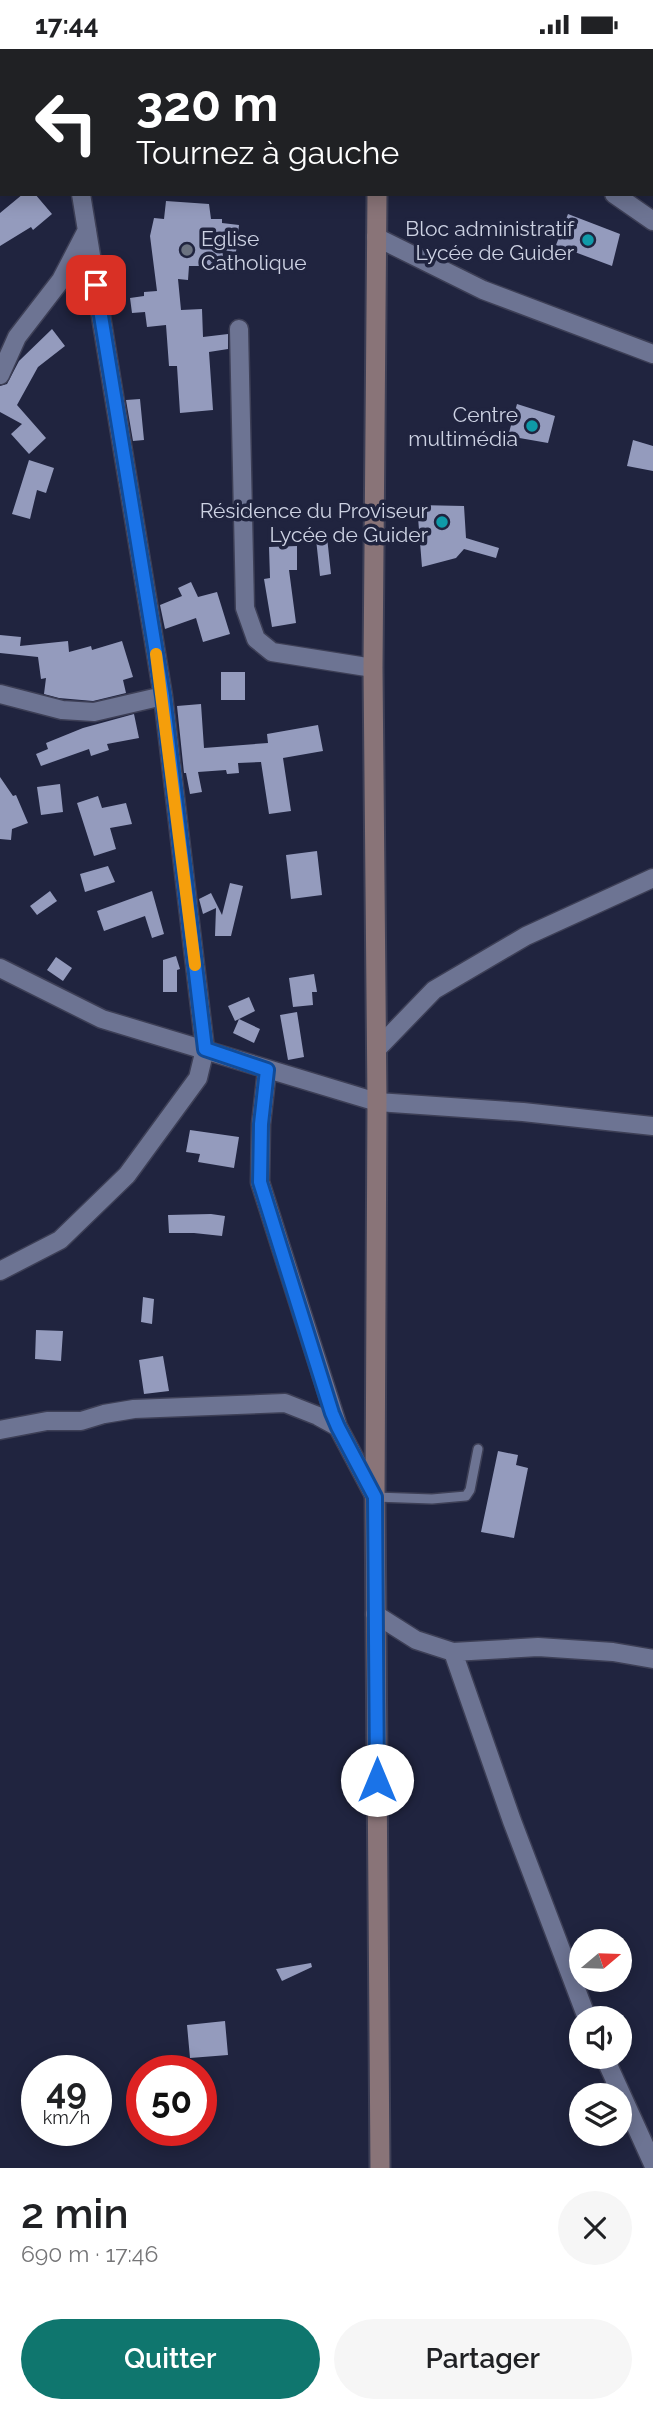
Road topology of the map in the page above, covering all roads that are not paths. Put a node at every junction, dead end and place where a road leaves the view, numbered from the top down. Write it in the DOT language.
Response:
graph roads {
  1 [pos="81,196"];
  2 [pos="377,196"];
  3 [pos="617,196"];
  4 [pos="653,221"];
  5 [pos="87,230"];
  6 [pos="376,237"];
  7 [pos="239,329"];
  8 [pos="6,344"];
  9 [pos="653,354"];
  10 [pos="0,375"];
  11 [pos="373,668"];
  12 [pos="0,694"];
  13 [pos="163,696"];
  14 [pos="653,878"];
  15 [pos="0,968"];
  16 [pos="377,1048"];
  17 [pos="205,1049"];
  18 [pos="267,1070"];
  19 [pos="377,1102"];
  20 [pos="653,1126"];
  21 [pos="0,1271"];
  22 [pos="338,1427"];
  23 [pos="0,1430"];
  24 [pos="478,1449"];
  25 [pos="375,1497"];
  26 [pos="375,1614"];
  27 [pos="453,1652"];
  28 [pos="653,1658"];
  29 [pos="582,2006"];
  30 [pos="610,2069"];
  31 [pos="653,2164"];
  32 [pos="380,2168"];
  1 -- 5 [label="street"];
  2 -- 6 [label="main road"];
  3 -- 4 [label="street"];
  5 -- 8 [label="street"];
  5 -- 13 [label="street"];
  6 -- 9 [label="street"];
  6 -- 11 [label="main road"];
  7 -- 11 [label="street"];
  8 -- 10 [label="street"];
  11 -- 16 [label="main road"];
  12 -- 13 [label="street"];
  13 -- 17 [label="street"];
  14 -- 16 [label="street"];
  15 -- 17 [label="street"];
  16 -- 19 [label="main road"];
  17 -- 18 [label="street"];
  17 -- 21 [label="street"];
  18 -- 19 [label="street"];
  18 -- 22 [label="street"];
  19 -- 20 [label="street"];
  19 -- 25 [label="main road"];
  22 -- 23 [label="street"];
  22 -- 25 [label="street"];
  24 -- 25 [label="lane"];
  25 -- 26 [label="main road"];
  26 -- 27 [label="street"];
  26 -- 32 [label="main road"];
  27 -- 28 [label="street"];
  27 -- 29 [label="street"];
  30 -- 31 [label="street"];
}
